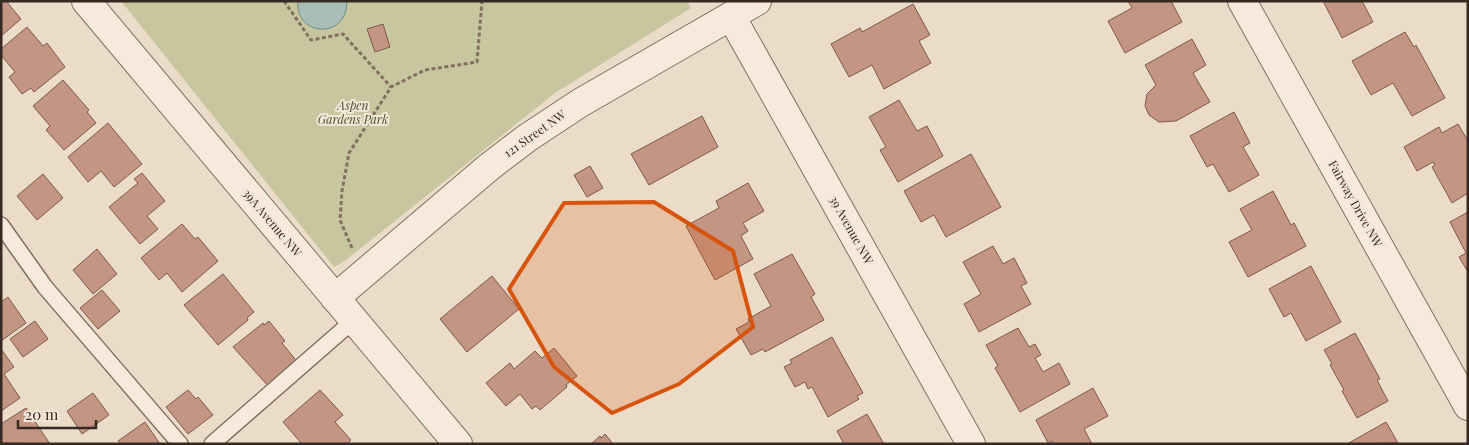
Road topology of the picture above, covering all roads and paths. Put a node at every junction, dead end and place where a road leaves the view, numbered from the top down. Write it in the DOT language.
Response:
graph roads {
  1 [pos="86,1"];
  2 [pos="284,1"];
  3 [pos="482,1"];
  4 [pos="757,1"];
  5 [pos="1242,1"];
  6 [pos="731,16"];
  7 [pos="391,87"];
  8 [pos="1,225"];
  9 [pos="354,251"];
  10 [pos="335,298"];
  11 [pos="354,320"];
  12 [pos="1468,406"];
  13 [pos="180,444"];
  14 [pos="212,444"];
  15 [pos="458,444"];
  16 [pos="971,444"];
  1 -- 10 [label="street, 39A Avenue NW"];
  2 -- 7 [label="path"];
  3 -- 7 [label="path"];
  4 -- 6 [label="street, 121 Street NW"];
  5 -- 12 [label="street, Fairway Drive NW"];
  6 -- 10 [label="street, 121 Street NW"];
  6 -- 16 [label="street, 39 Avenue NW"];
  7 -- 9 [label="path"];
  8 -- 13 [label="lane"];
  10 -- 11 [label="street, 39A Avenue NW"];
  11 -- 14 [label="lane"];
  11 -- 15 [label="street, 39A Avenue NW"];
}
